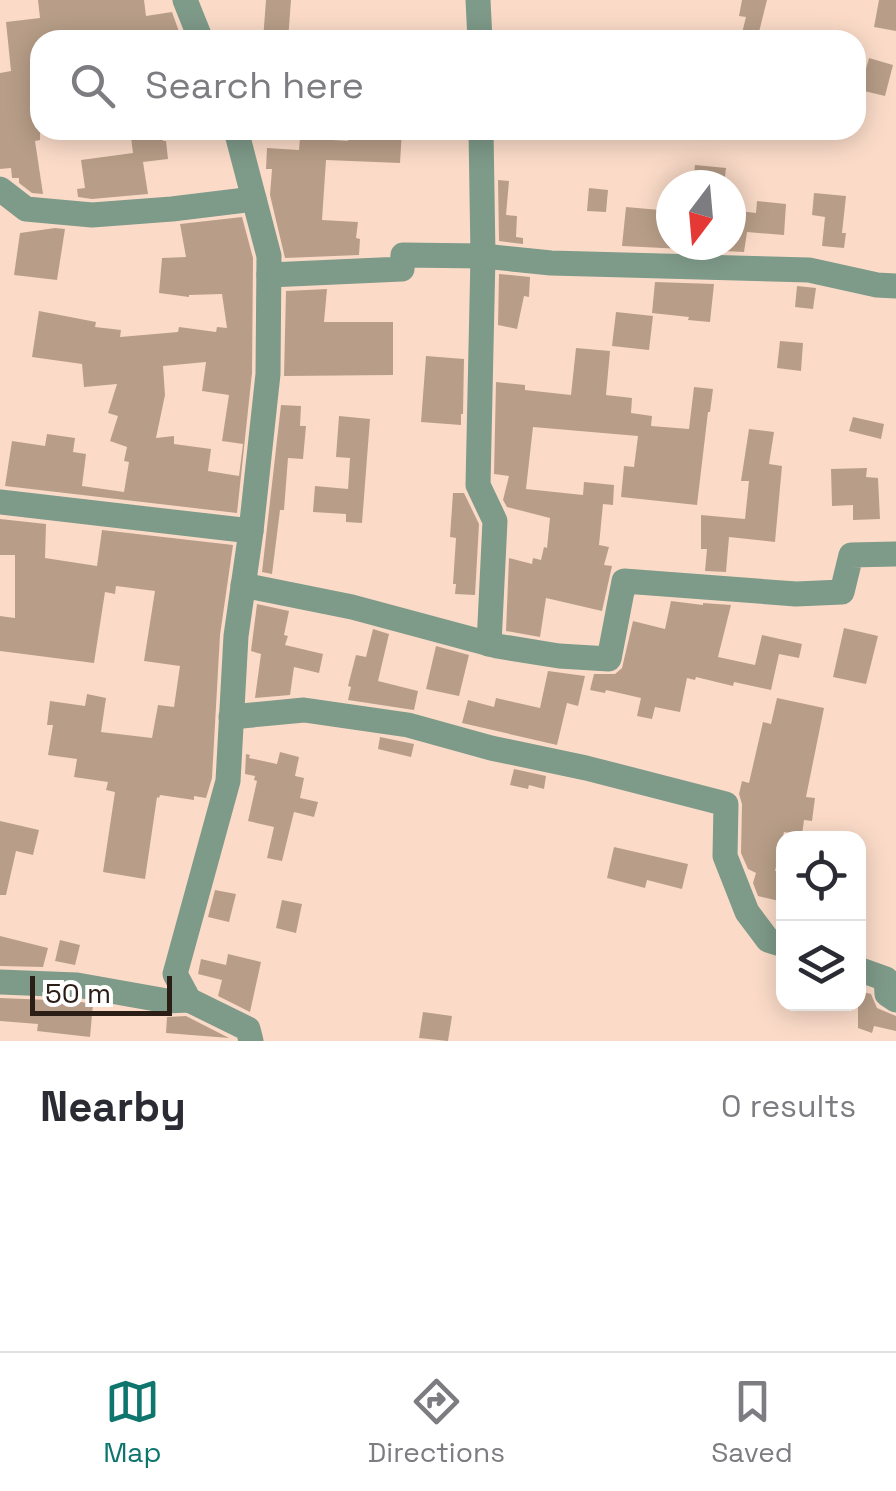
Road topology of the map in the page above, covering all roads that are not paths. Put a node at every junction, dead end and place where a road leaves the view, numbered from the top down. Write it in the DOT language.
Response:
graph roads {
  1 [pos="185,0"];
  2 [pos="478,0"];
  3 [pos="197,30"];
  4 [pos="480,30"];
  5 [pos="239,140"];
  6 [pos="482,140"];
  7 [pos="0,189"];
  8 [pos="254,199"];
  9 [pos="484,256"];
  10 [pos="269,275"];
  11 [pos="896,286"];
  12 [pos="0,502"];
  13 [pos="251,531"];
  14 [pos="896,554"];
  15 [pos="243,585"];
  16 [pos="489,644"];
  17 [pos="232,717"];
  18 [pos="776,942"];
  19 [pos="866,972"];
  20 [pos="0,982"];
  21 [pos="189,1000"];
  22 [pos="896,1000"];
  23 [pos="251,1041"];
  1 -- 3 [label="street"];
  2 -- 4 [label="street"];
  5 -- 8 [label="street"];
  6 -- 9 [label="street"];
  7 -- 8 [label="street"];
  8 -- 10 [label="street"];
  9 -- 10 [label="street"];
  9 -- 11 [label="street"];
  9 -- 16 [label="street"];
  10 -- 13 [label="street"];
  12 -- 13 [label="street"];
  13 -- 15 [label="street"];
  14 -- 16 [label="street"];
  15 -- 16 [label="street"];
  15 -- 17 [label="street"];
  17 -- 18 [label="street"];
  17 -- 21 [label="street"];
  19 -- 22 [label="street"];
  20 -- 21 [label="street"];
  21 -- 23 [label="street"];
}
